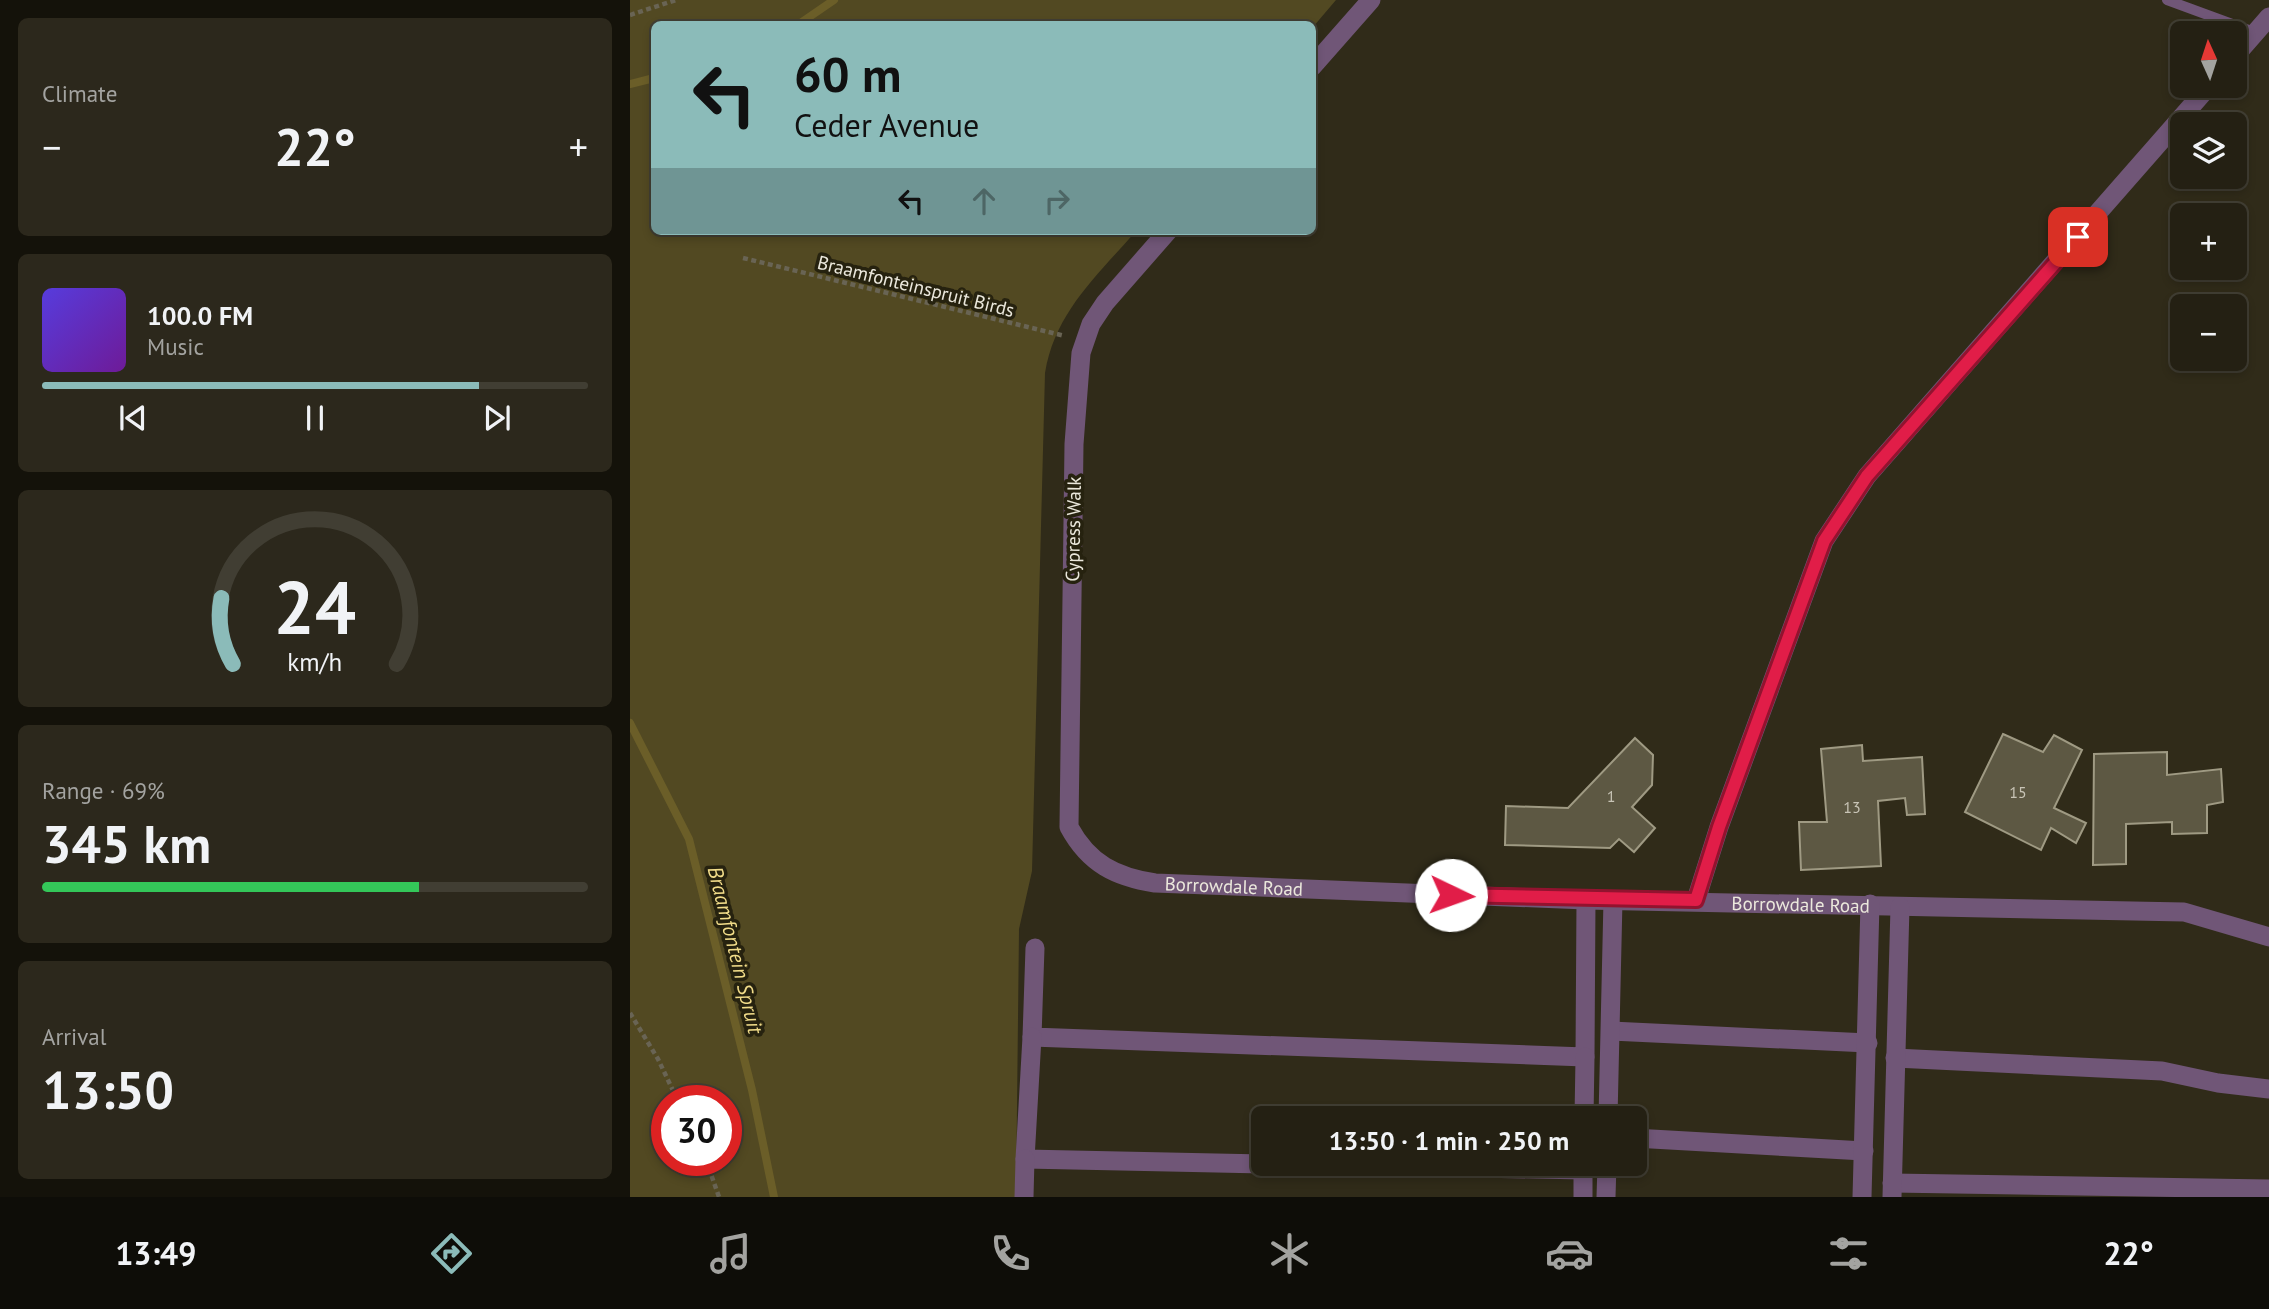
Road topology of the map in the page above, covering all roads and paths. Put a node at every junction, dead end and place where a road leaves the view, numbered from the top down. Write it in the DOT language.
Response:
graph roads {
  1 [pos="676,0"];
  2 [pos="1371,0"];
  3 [pos="2167,0"];
  4 [pos="630,15"];
  5 [pos="2269,17"];
  6 [pos="2254,32"];
  7 [pos="2247,40"];
  8 [pos="1316,62"];
  9 [pos="2198,98"];
  10 [pos="1164,235"];
  11 [pos="743,258"];
  12 [pos="1083,341"];
  13 [pos="1086,853"];
  14 [pos="1586,900"];
  15 [pos="1613,900"];
  16 [pos="1696,900"];
  17 [pos="1870,905"];
  18 [pos="1900,907"];
  19 [pos="2269,937"];
  20 [pos="1035,948"];
  21 [pos="630,1013"];
  22 [pos="1611,1031"];
  23 [pos="1032,1037"];
  24 [pos="1868,1043"];
  25 [pos="1586,1057"];
  26 [pos="1895,1058"];
  27 [pos="670,1085"];
  28 [pos="2269,1089"];
  29 [pos="1584,1106"];
  30 [pos="1608,1106"];
  31 [pos="1647,1139"];
  32 [pos="1864,1151"];
  33 [pos="1025,1159"];
  34 [pos="1251,1164"];
  35 [pos="712,1176"];
  36 [pos="1583,1176"];
  37 [pos="1607,1176"];
  38 [pos="2269,1189"];
  39 [pos="1892,1190"];
  40 [pos="719,1197"];
  41 [pos="1024,1197"];
  42 [pos="1583,1197"];
  43 [pos="1606,1197"];
  44 [pos="1862,1197"];
  1 -- 4 [label="path"];
  2 -- 8 [label="street"];
  3 -- 6 [label="lane"];
  5 -- 6 [label="street"];
  6 -- 7 [label="street"];
  9 -- 16 [label="street"];
  10 -- 12 [label="street, Cypress Walk"];
  11 -- 12 [label="path, Braamfonteinspruit Birds"];
  12 -- 13 [label="street, Cypress Walk"];
  13 -- 14 [label="street, Borrowdale Road"];
  14 -- 15 [label="street, Borrowdale Road"];
  14 -- 25 [label="street"];
  15 -- 16 [label="street, Borrowdale Road"];
  15 -- 22 [label="street"];
  16 -- 17 [label="street, Borrowdale Road"];
  17 -- 18 [label="street, Borrowdale Road"];
  17 -- 24 [label="street"];
  18 -- 19 [label="street, Borrowdale Road"];
  18 -- 26 [label="street"];
  20 -- 23 [label="street"];
  21 -- 27 [label="path"];
  22 -- 24 [label="street"];
  22 -- 30 [label="street"];
  23 -- 25 [label="street"];
  23 -- 33 [label="street"];
  24 -- 32 [label="street"];
  25 -- 29 [label="street"];
  26 -- 28 [label="street"];
  26 -- 39 [label="street"];
  31 -- 32 [label="street"];
  32 -- 44 [label="street"];
  33 -- 34 [label="street"];
  33 -- 41 [label="street"];
  35 -- 40 [label="path"];
  36 -- 42 [label="street"];
  37 -- 43 [label="street"];
  38 -- 39 [label="street"];
}
